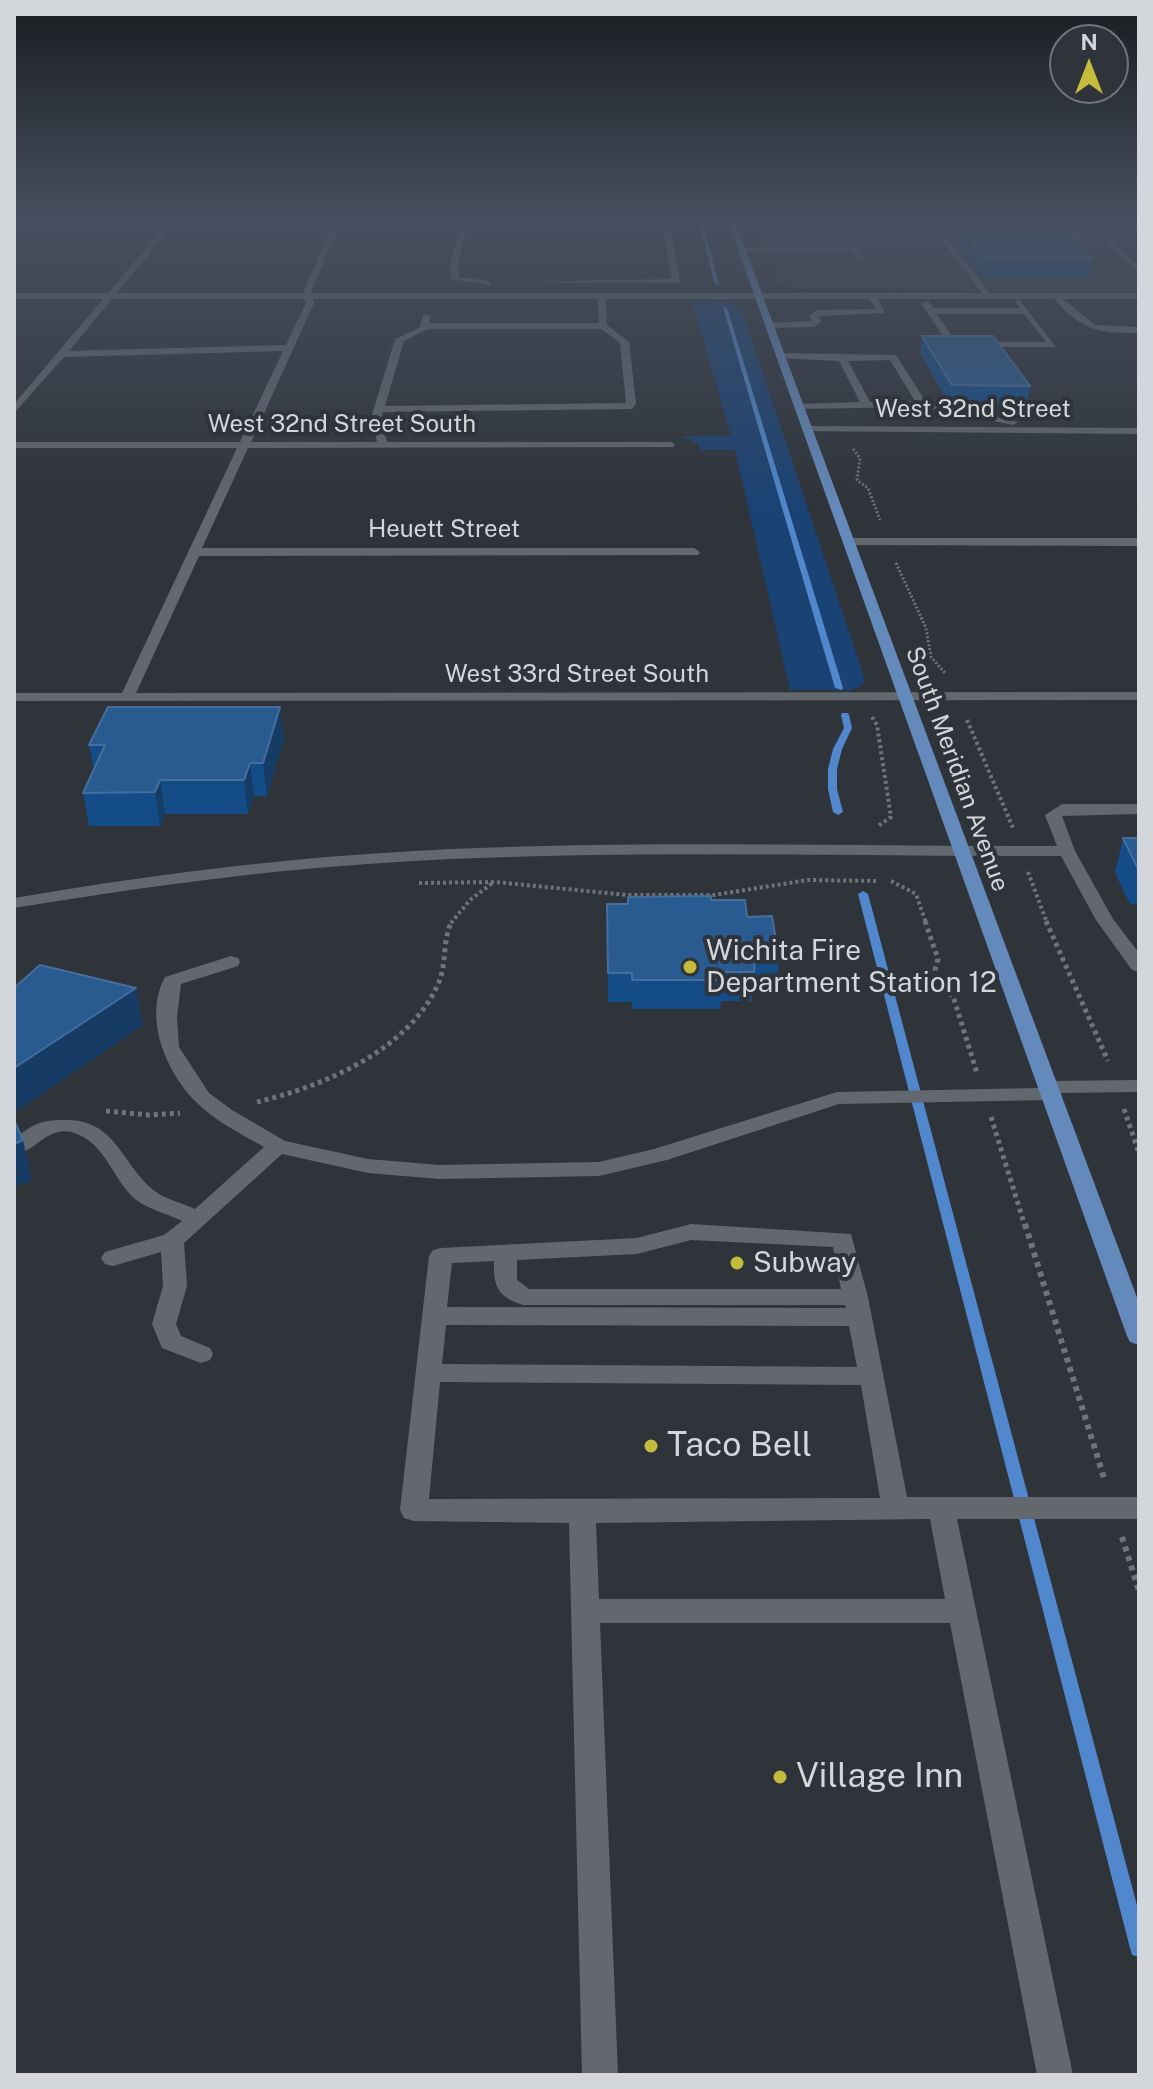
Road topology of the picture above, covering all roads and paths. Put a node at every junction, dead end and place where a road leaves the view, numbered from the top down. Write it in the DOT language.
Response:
graph roads {
  1 [pos="93,316"];
  2 [pos="303,316"];
  3 [pos="427,316"];
  4 [pos="603,316"];
  5 [pos="765,316"];
  6 [pos="814,316"];
  7 [pos="934,316"];
  8 [pos="1030,316"];
  9 [pos="1078,316"];
  10 [pos="1119,321"];
  11 [pos="1139,321"];
  12 [pos="768,325"];
  13 [pos="425,326"];
  14 [pos="603,326"];
  15 [pos="1139,330"];
  16 [pos="945,333"];
  17 [pos="960,333"];
  18 [pos="1030,333"];
  19 [pos="1044,333"];
  20 [pos="288,348"];
  21 [pos="61,354"];
  22 [pos="779,356"];
  23 [pos="842,358"];
  24 [pos="922,404"];
  25 [pos="867,405"];
  26 [pos="798,407"];
  27 [pos="380,409"];
  28 [pos="14,410"];
  29 [pos="806,429"];
  30 [pos="843,429"];
  31 [pos="1026,430"];
  32 [pos="1139,431"];
  33 [pos="14,445"];
  34 [pos="242,445"];
  35 [pos="383,445"];
  36 [pos="670,445"];
  37 [pos="848,542"];
  38 [pos="888,542"];
  39 [pos="1139,542"];
  40 [pos="194,552"];
  41 [pos="694,552"];
  42 [pos="1139,696"];
  43 [pos="14,697"];
  44 [pos="127,697"];
  45 [pos="905,697"];
  46 [pos="950,697"];
  47 [pos="1139,809"];
  48 [pos="1067,851"];
  49 [pos="962,852"];
  50 [pos="1021,852"];
  51 [pos="876,881"];
  52 [pos="891,881"];
  53 [pos="495,882"];
  54 [pos="415,883"];
  55 [pos="14,903"];
  56 [pos="231,962"];
  57 [pos="1139,966"];
  58 [pos="1117,1086"];
  59 [pos="1139,1086"];
  60 [pos="1049,1090"];
  61 [pos="984,1095"];
  62 [pos="93,1110"];
  63 [pos="217,1110"];
  64 [pos="278,1146"];
  65 [pos="18,1147"];
  66 [pos="1139,1153"];
  67 [pos="198,1219"];
  68 [pos="172,1241"];
  69 [pos="506,1253"];
  70 [pos="113,1258"];
  71 [pos="858,1307"];
  72 [pos="434,1316"];
  73 [pos="1139,1336"];
  74 [pos="201,1354"];
  75 [pos="428,1373"];
  76 [pos="872,1376"];
  77 [pos="941,1508"];
  78 [pos="1126,1508"];
  79 [pos="896,1509"];
  80 [pos="582,1512"];
  81 [pos="1139,1591"];
  82 [pos="585,1611"];
  83 [pos="962,1611"];
  84 [pos="600,2075"];
  85 [pos="1055,2075"];
  1 -- 21 [label="street"];
  2 -- 20 [label="street"];
  3 -- 13 [label="street"];
  4 -- 14 [label="street"];
  5 -- 12 [label="main road, South Meridian Avenue"];
  6 -- 12 [label="street"];
  7 -- 16 [label="street"];
  8 -- 19 [label="street"];
  9 -- 15 [label="street"];
  10 -- 11 [label="street"];
  12 -- 22 [label="main road, South Meridian Avenue"];
  13 -- 14 [label="street"];
  13 -- 27 [label="street"];
  14 -- 27 [label="street"];
  16 -- 17 [label="street"];
  16 -- 19 [label="street"];
  18 -- 19 [label="street"];
  20 -- 21 [label="street"];
  20 -- 34 [label="street"];
  21 -- 28 [label="street"];
  22 -- 23 [label="street"];
  22 -- 26 [label="main road, South Meridian Avenue"];
  23 -- 24 [label="street"];
  23 -- 25 [label="street"];
  24 -- 25 [label="street"];
  24 -- 31 [label="street"];
  25 -- 26 [label="street"];
  26 -- 29 [label="main road, South Meridian Avenue"];
  27 -- 35 [label="street"];
  29 -- 30 [label="street, West 32nd Street"];
  29 -- 37 [label="main road, South Meridian Avenue"];
  30 -- 31 [label="street, West 32nd Street"];
  30 -- 38 [label="path"];
  31 -- 32 [label="street, West 32nd Street"];
  33 -- 34 [label="street, West 32nd Street South"];
  34 -- 35 [label="street, West 32nd Street South"];
  34 -- 40 [label="street"];
  35 -- 36 [label="street, West 32nd Street South"];
  37 -- 38 [label="street"];
  37 -- 45 [label="main road, South Meridian Avenue"];
  38 -- 39 [label="street"];
  38 -- 46 [label="path"];
  40 -- 41 [label="street, Heuett Street"];
  40 -- 44 [label="street"];
  42 -- 46 [label="street, West 33rd Street South"];
  43 -- 44 [label="street, West 33rd Street South"];
  44 -- 45 [label="street, West 33rd Street South"];
  45 -- 46 [label="street, West 33rd Street South"];
  45 -- 49 [label="main road, South Meridian Avenue"];
  46 -- 50 [label="path"];
  47 -- 48 [label="street"];
  48 -- 50 [label="street"];
  48 -- 57 [label="street"];
  49 -- 50 [label="street"];
  49 -- 55 [label="street"];
  49 -- 60 [label="main road, South Meridian Avenue"];
  50 -- 58 [label="path"];
  51 -- 53 [label="path"];
  52 -- 61 [label="path"];
  53 -- 54 [label="path"];
  53 -- 63 [label="path"];
  56 -- 63 [label="street"];
  58 -- 59 [label="street"];
  58 -- 60 [label="street"];
  58 -- 66 [label="path"];
  60 -- 61 [label="street"];
  60 -- 73 [label="main road, South Meridian Avenue"];
  61 -- 64 [label="street"];
  61 -- 78 [label="path"];
  62 -- 63 [label="path"];
  63 -- 64 [label="street"];
  64 -- 67 [label="street"];
  65 -- 67 [label="street"];
  67 -- 68 [label="street"];
  68 -- 70 [label="street"];
  68 -- 74 [label="street"];
  69 -- 71 [label="street"];
  69 -- 71 [label="street"];
  69 -- 72 [label="street"];
  71 -- 72 [label="street"];
  71 -- 76 [label="street"];
  72 -- 75 [label="street"];
  75 -- 76 [label="street"];
  75 -- 80 [label="street"];
  76 -- 79 [label="street"];
  77 -- 78 [label="street"];
  77 -- 79 [label="street"];
  77 -- 83 [label="street"];
  78 -- 81 [label="path"];
  79 -- 80 [label="street"];
  80 -- 82 [label="street"];
  82 -- 83 [label="street"];
  82 -- 84 [label="street"];
  83 -- 85 [label="street"];
}
